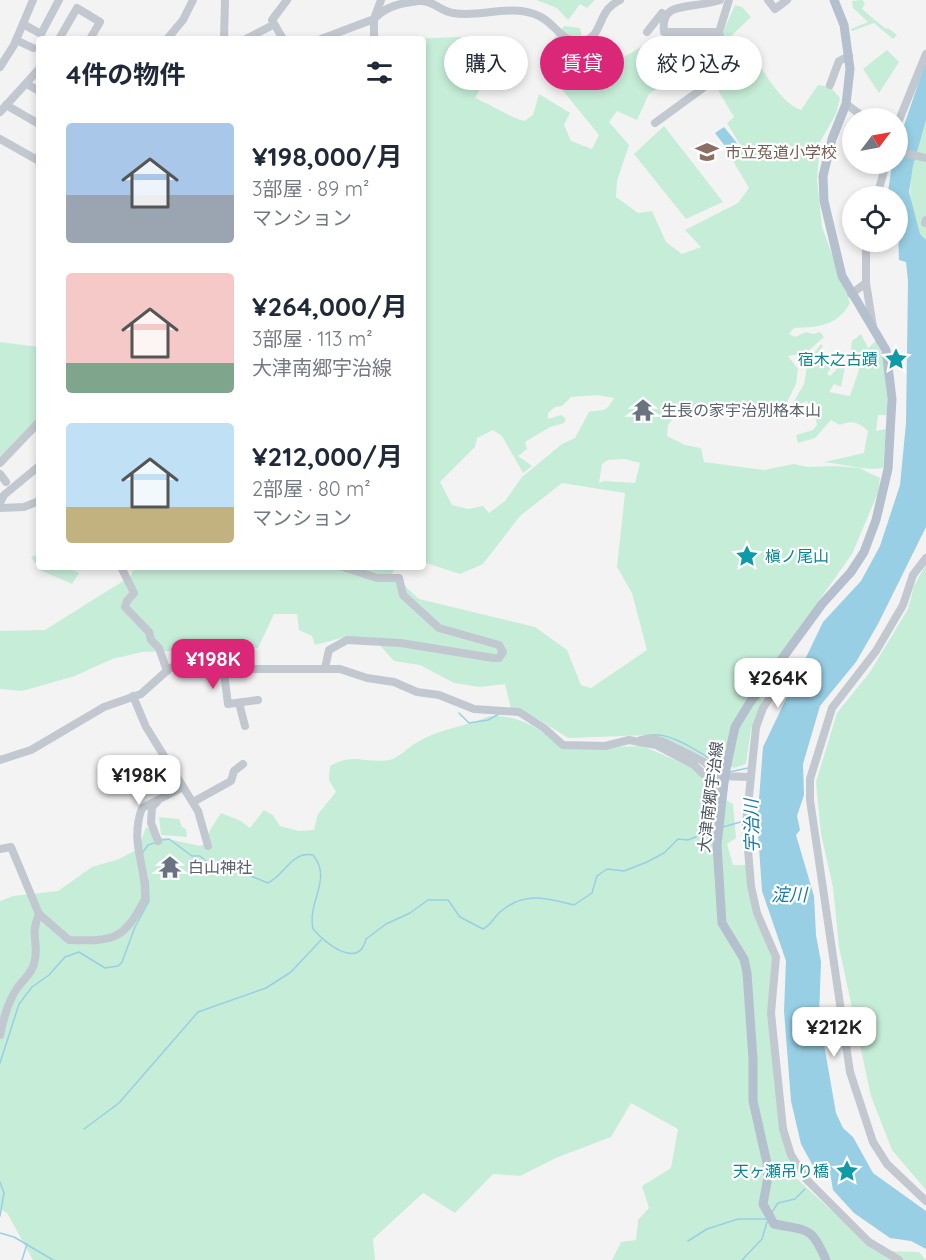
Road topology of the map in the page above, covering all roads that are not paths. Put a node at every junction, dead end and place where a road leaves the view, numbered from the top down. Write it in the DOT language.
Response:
graph roads {
  1 [pos="33,0"];
  2 [pos="59,0"];
  3 [pos="193,0"];
  4 [pos="225,0"];
  5 [pos="287,0"];
  6 [pos="381,0"];
  7 [pos="620,0"];
  8 [pos="720,0"];
  9 [pos="729,0"];
  10 [pos="768,0"];
  11 [pos="787,0"];
  12 [pos="834,0"];
  13 [pos="662,13"];
  14 [pos="374,19"];
  15 [pos="23,24"];
  16 [pos="273,25"];
  17 [pos="647,32"];
  18 [pos="719,32"];
  19 [pos="61,36"];
  20 [pos="92,36"];
  21 [pos="170,36"];
  22 [pos="224,36"];
  23 [pos="252,36"];
  24 [pos="282,36"];
  25 [pos="329,36"];
  26 [pos="374,36"];
  27 [pos="16,40"];
  28 [pos="33,48"];
  29 [pos="926,54"];
  30 [pos="849,56"];
  31 [pos="0,67"];
  32 [pos="36,73"];
  33 [pos="27,84"];
  34 [pos="830,85"];
  35 [pos="36,89"];
  36 [pos="846,104"];
  37 [pos="6,105"];
  38 [pos="851,108"];
  39 [pos="904,108"];
  40 [pos="0,112"];
  41 [pos="36,122"];
  42 [pos="655,123"];
  43 [pos="0,139"];
  44 [pos="908,154"];
  45 [pos="925,158"];
  46 [pos="36,159"];
  47 [pos="866,252"];
  48 [pos="866,283"];
  49 [pos="851,294"];
  50 [pos="873,327"];
  51 [pos="35,434"];
  52 [pos="0,463"];
  53 [pos="36,468"];
  54 [pos="0,474"];
  55 [pos="9,485"];
  56 [pos="36,502"];
  57 [pos="0,503"];
  58 [pos="0,508"];
  59 [pos="926,558"];
  60 [pos="122,570"];
  61 [pos="352,570"];
  62 [pos="325,668"];
  63 [pos="774,669"];
  64 [pos="167,671"];
  65 [pos="224,673"];
  66 [pos="133,696"];
  67 [pos="258,700"];
  68 [pos="239,702"];
  69 [pos="245,726"];
  70 [pos="639,741"];
  71 [pos="0,760"];
  72 [pos="243,764"];
  73 [pos="749,774"];
  74 [pos="724,785"];
  75 [pos="180,789"];
  76 [pos="193,802"];
  77 [pos="159,840"];
  78 [pos="208,846"];
  79 [pos="0,849"];
  80 [pos="39,914"];
  81 [pos="0,1035"];
  82 [pos="926,1201"];
  83 [pos="826,1260"];
  84 [pos="899,1260"];
  1 -- 15 [label="street"];
  2 -- 15 [label="street"];
  3 -- 21 [label="street"];
  4 -- 22 [label="street"];
  5 -- 16 [label="street"];
  6 -- 14 [label="street"];
  7 -- 14 [label="street"];
  8 -- 13 [label="street"];
  9 -- 18 [label="street"];
  10 -- 11 [label="street"];
  12 -- 30 [label="main road, 大津南郷宇治線"];
  13 -- 17 [label="street"];
  13 -- 18 [label="street"];
  14 -- 25 [label="street"];
  14 -- 26 [label="street"];
  15 -- 27 [label="street"];
  16 -- 23 [label="street"];
  16 -- 24 [label="street"];
  18 -- 42 [label="street"];
  19 -- 20 [label="street"];
  27 -- 28 [label="street"];
  27 -- 31 [label="street"];
  29 -- 39 [label="street"];
  30 -- 34 [label="street"];
  30 -- 36 [label="main road, 大津南郷宇治線"];
  32 -- 33 [label="street"];
  33 -- 35 [label="street"];
  33 -- 37 [label="street"];
  36 -- 38 [label="street"];
  36 -- 49 [label="main road, 大津南郷宇治線"];
  37 -- 40 [label="street"];
  37 -- 41 [label="street"];
  43 -- 46 [label="street"];
  44 -- 45 [label="street"];
  47 -- 48 [label="street"];
  48 -- 49 [label="street"];
  48 -- 50 [label="street"];
  49 -- 50 [label="main road, 大津南郷宇治線"];
  50 -- 63 [label="main road, 大津南郷宇治線"];
  51 -- 52 [label="street"];
  53 -- 55 [label="street"];
  54 -- 55 [label="street"];
  55 -- 57 [label="street"];
  56 -- 58 [label="street"];
  59 -- 82 [label="street"];
  60 -- 64 [label="street"];
  61 -- 62 [label="street"];
  62 -- 65 [label="street"];
  62 -- 70 [label="street"];
  63 -- 73 [label="street"];
  63 -- 74 [label="main road, 大津南郷宇治線, bridge"];
  64 -- 65 [label="street"];
  64 -- 66 [label="street"];
  65 -- 68 [label="street"];
  66 -- 71 [label="street"];
  66 -- 75 [label="street"];
  67 -- 68 [label="street"];
  68 -- 69 [label="street"];
  70 -- 73 [label="street"];
  70 -- 74 [label="street"];
  72 -- 76 [label="street"];
  73 -- 84 [label="street"];
  74 -- 83 [label="main road, 大津南郷宇治線"];
  75 -- 76 [label="street"];
  75 -- 77 [label="street"];
  75 -- 80 [label="street"];
  76 -- 78 [label="street"];
  79 -- 80 [label="street"];
  80 -- 81 [label="street"];
}
